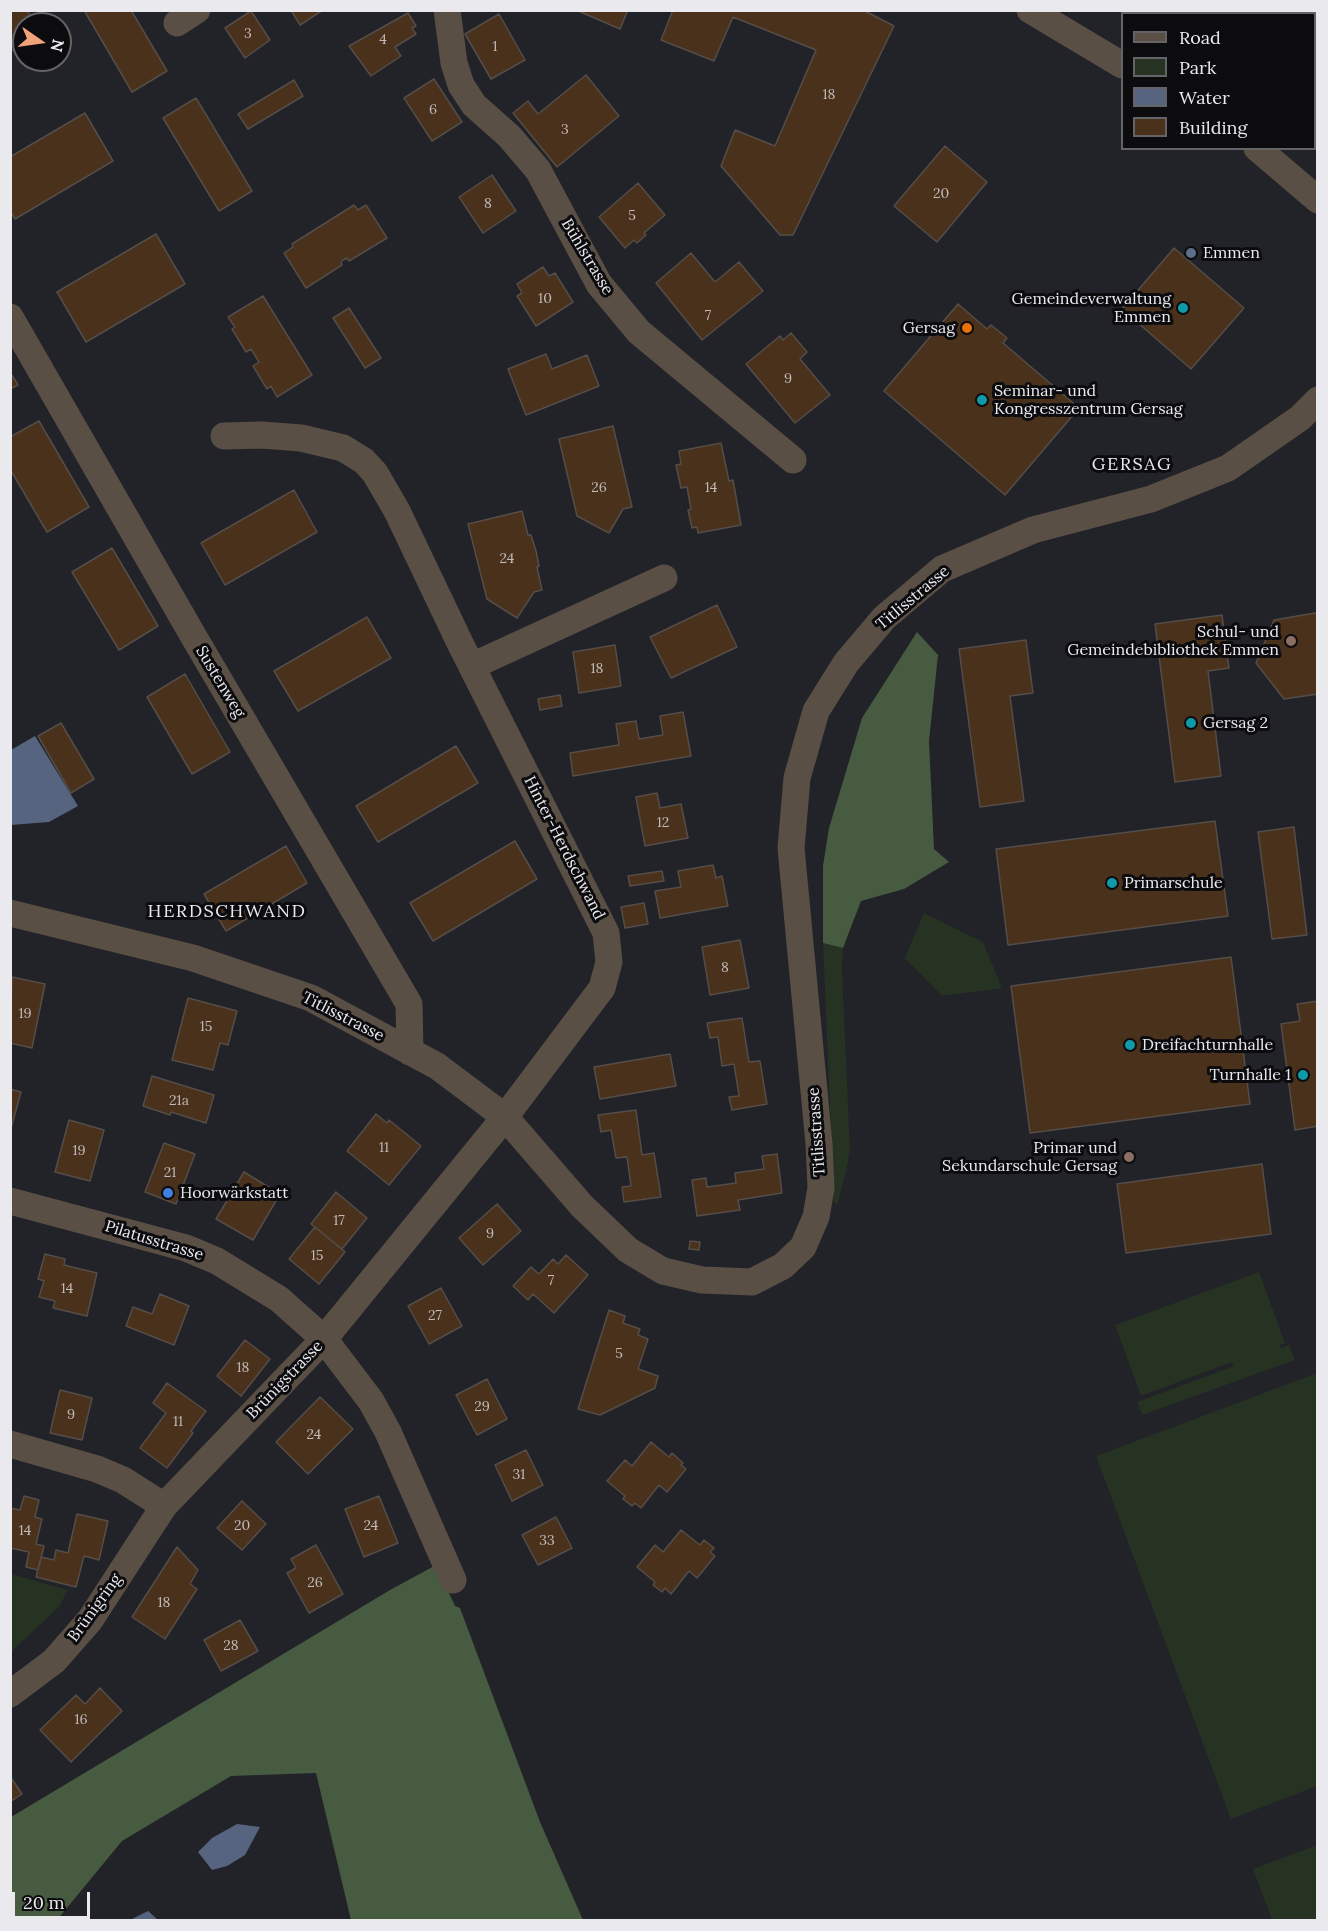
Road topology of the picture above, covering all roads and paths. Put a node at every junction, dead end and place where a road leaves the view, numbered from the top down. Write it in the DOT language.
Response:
graph roads {
  1 [pos="447,10"];
  2 [pos="1030,10"];
  3 [pos="1121,64"];
  4 [pos="1259,150"];
  5 [pos="1317,200"];
  6 [pos="10,317"];
  7 [pos="1317,400"];
  8 [pos="224,436"];
  9 [pos="793,460"];
  10 [pos="664,578"];
  11 [pos="472,666"];
  12 [pos="10,913"];
  13 [pos="410,1052"];
  14 [pos="505,1117"];
  15 [pos="10,1201"];
  16 [pos="324,1339"];
  17 [pos="10,1444"];
  18 [pos="164,1506"];
  19 [pos="453,1580"];
  20 [pos="10,1694"];
  1 -- 9 [label="street, Bühlstrasse"];
  2 -- 3 [label="street"];
  4 -- 5 [label="street"];
  6 -- 13 [label="street, Sustenweg"];
  7 -- 14 [label="street, Titlisstrasse"];
  8 -- 11 [label="street, Hinter-Herdschwand"];
  10 -- 11 [label="street"];
  11 -- 14 [label="street, Hinter-Herdschwand"];
  12 -- 13 [label="street, Titlisstrasse"];
  13 -- 14 [label="street, Titlisstrasse"];
  14 -- 16 [label="street, Brünigstrasse"];
  15 -- 16 [label="street, Pilatusstrasse"];
  16 -- 18 [label="street, Brünigstrasse"];
  16 -- 19 [label="street, Pilatusstrasse"];
  17 -- 18 [label="street"];
  18 -- 20 [label="street, Brünigring"];
}
